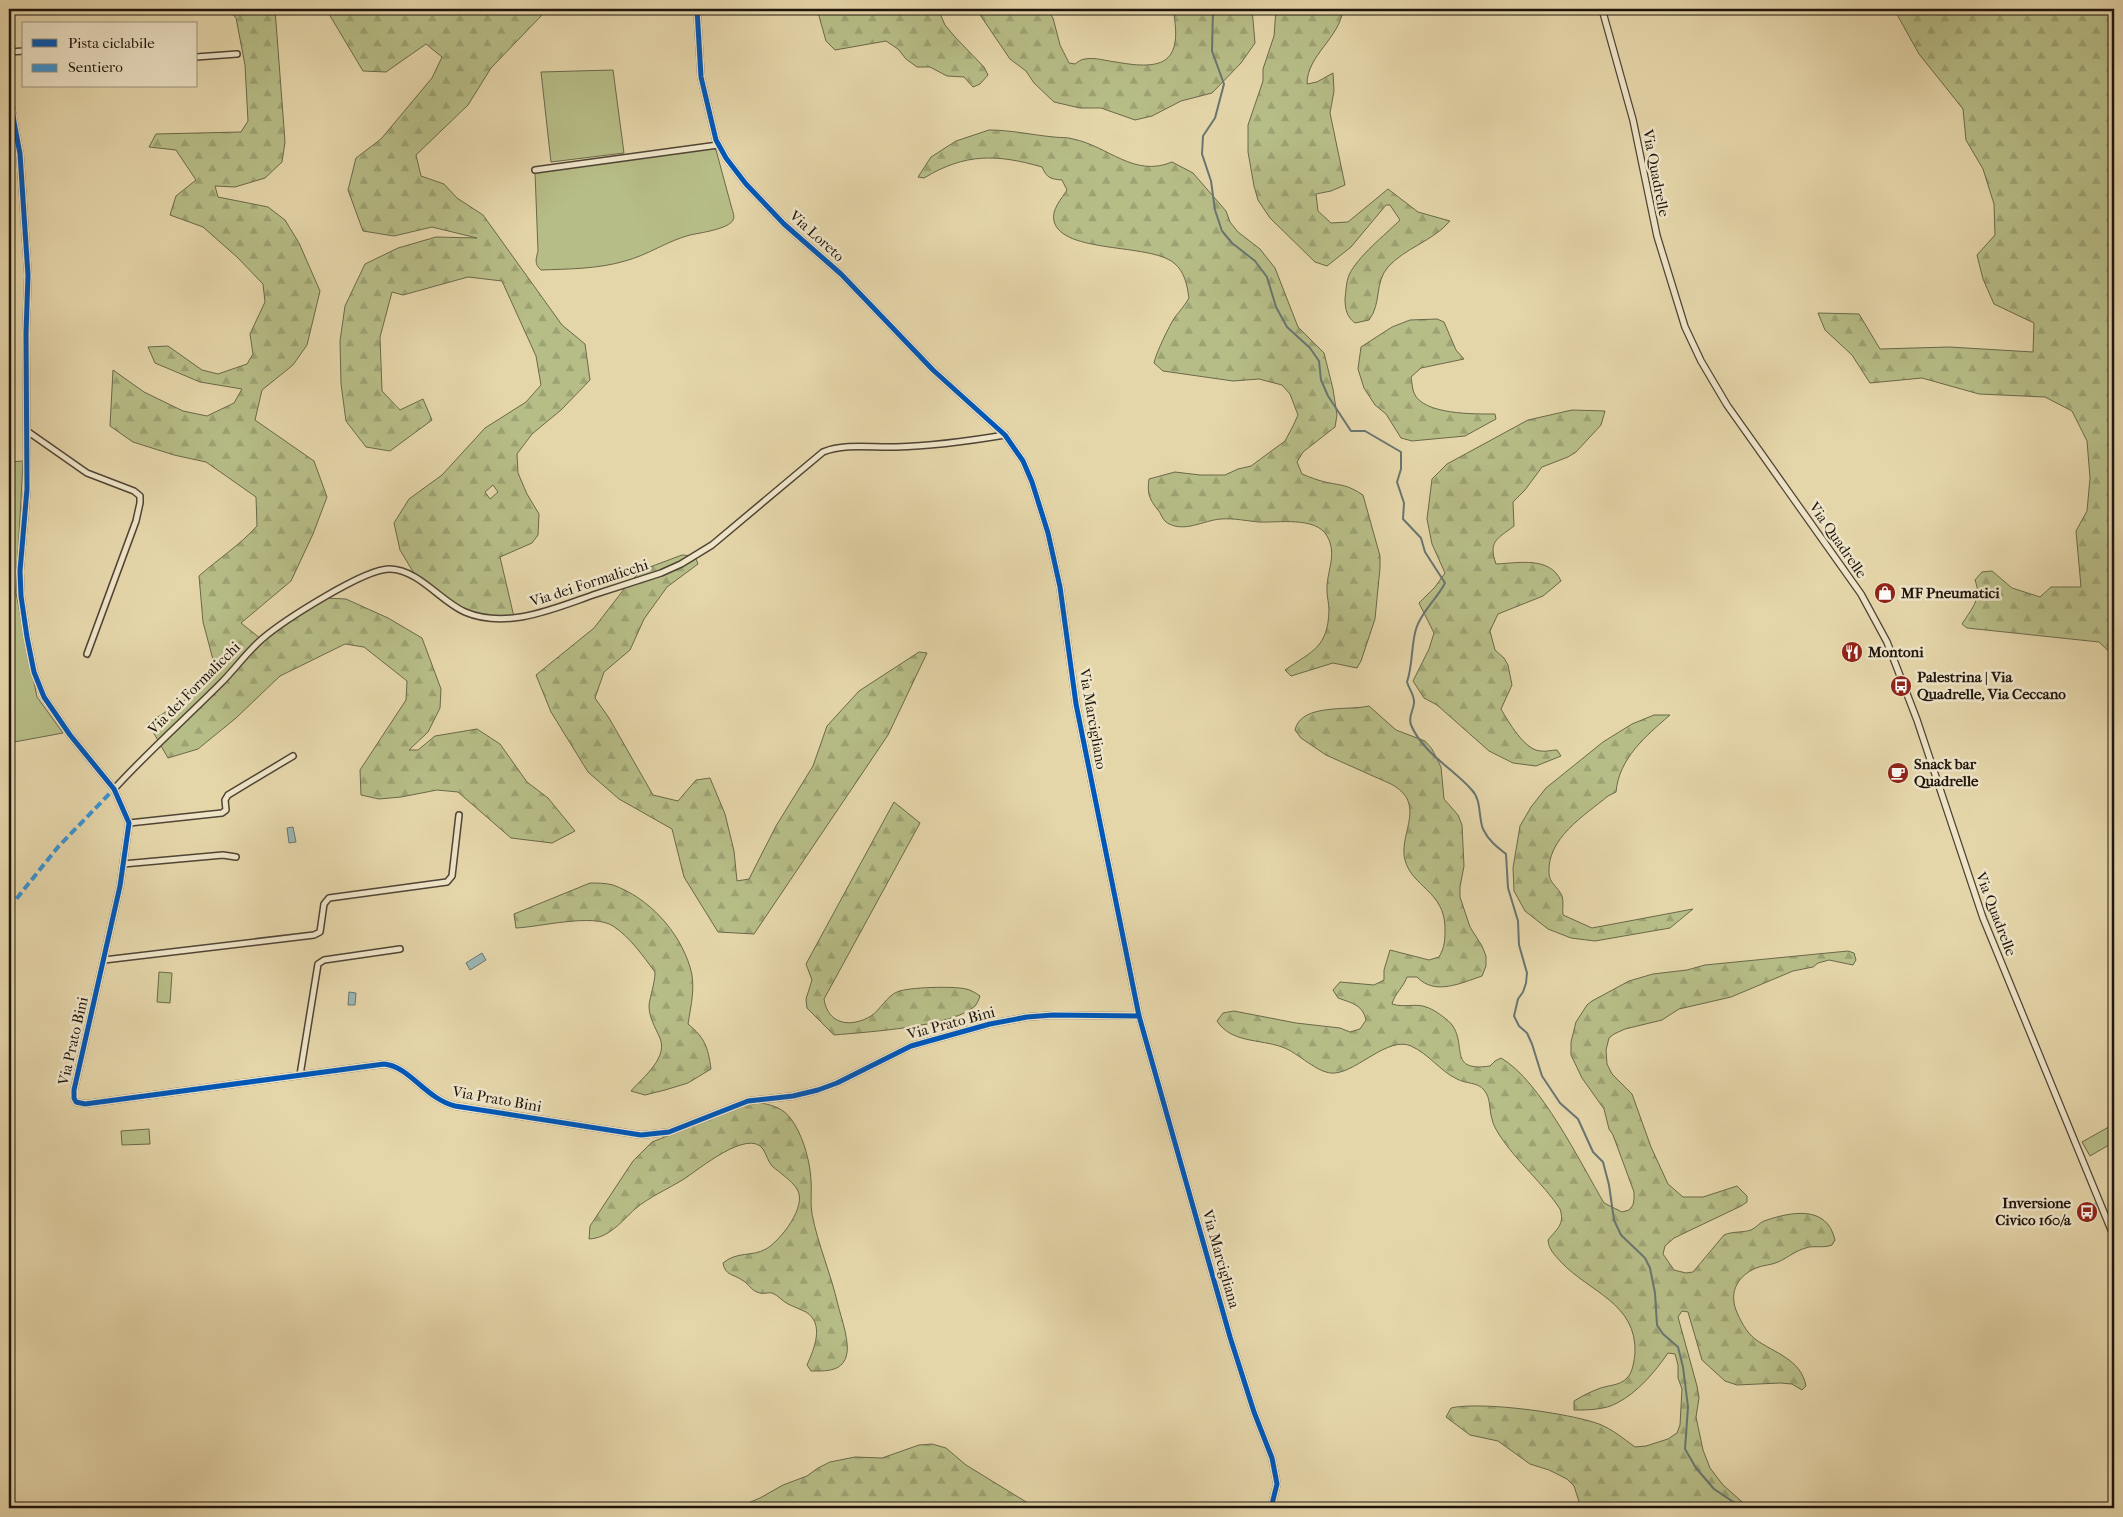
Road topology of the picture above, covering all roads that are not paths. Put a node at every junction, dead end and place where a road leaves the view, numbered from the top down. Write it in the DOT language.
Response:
graph roads {
  1 [pos="696,9"];
  2 [pos="1602,9"];
  3 [pos="9,52"];
  4 [pos="22,52"];
  5 [pos="237,54"];
  6 [pos="198,57"];
  7 [pos="9,95"];
  8 [pos="718,145"];
  9 [pos="535,170"];
  10 [pos="27,431"];
  11 [pos="1005,435"];
  12 [pos="87,654"];
  13 [pos="293,756"];
  14 [pos="114,790"];
  15 [pos="459,815"];
  16 [pos="129,822"];
  17 [pos="236,857"];
  18 [pos="123,864"];
  19 [pos="400,950"];
  20 [pos="104,960"];
  21 [pos="1139,1016"];
  22 [pos="300,1075"];
  23 [pos="2114,1238"];
  24 [pos="1271,1508"];
  1 -- 8 [label="street, Via Loreto"];
  2 -- 23 [label="street, Via Quadrelle"];
  3 -- 4 [label="street"];
  5 -- 6 [label="street"];
  7 -- 10 [label="street"];
  8 -- 9 [label="street"];
  8 -- 11 [label="street, Via Loreto"];
  10 -- 12 [label="street"];
  10 -- 14 [label="street"];
  11 -- 14 [label="street, Via dei Formalicchi"];
  11 -- 21 [label="street, Via Marcigliano"];
  13 -- 16 [label="street"];
  14 -- 16 [label="street"];
  15 -- 20 [label="street"];
  16 -- 18 [label="street, Via Prato Bini"];
  17 -- 18 [label="street"];
  18 -- 20 [label="street, Via Prato Bini"];
  19 -- 22 [label="street"];
  20 -- 22 [label="street, Via Prato Bini"];
  21 -- 22 [label="street, Via Prato Bini"];
  21 -- 24 [label="street, Via Marcigliana"];
}
